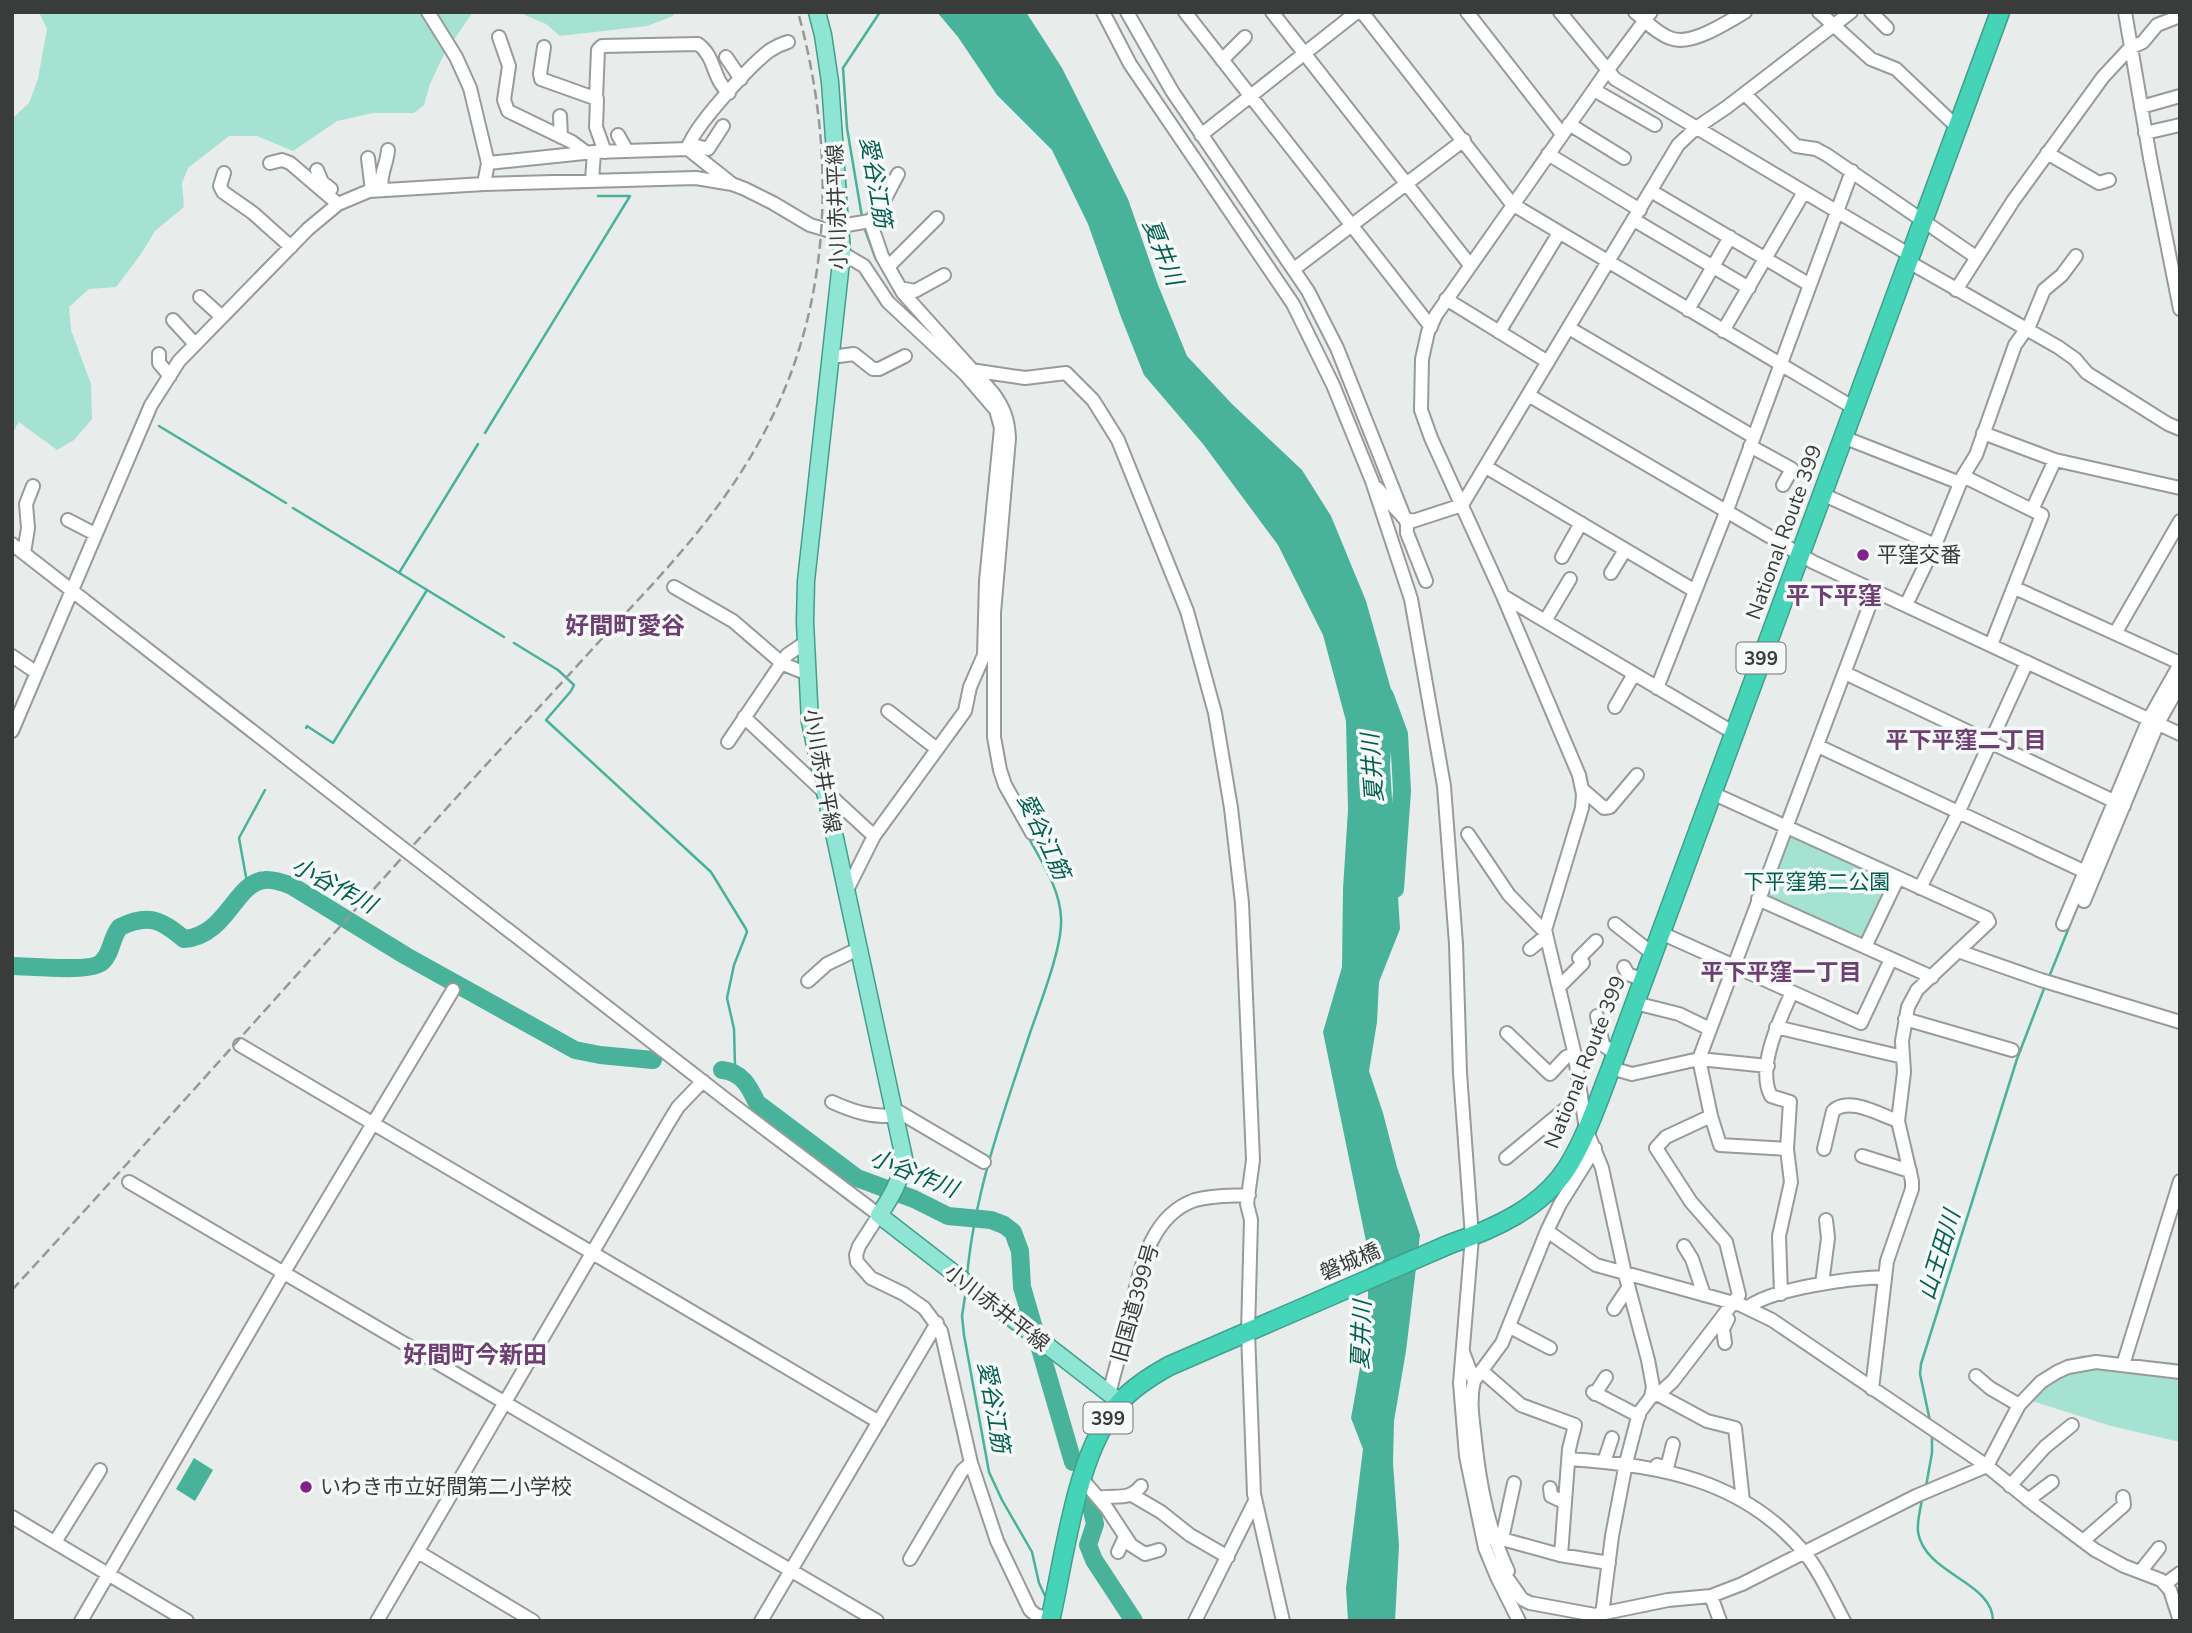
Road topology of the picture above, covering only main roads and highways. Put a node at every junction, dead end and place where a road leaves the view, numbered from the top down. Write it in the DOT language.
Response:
graph roads {
  1 [pos="817,12"];
  2 [pos="2000,12"];
  3 [pos="1450,1244"];
  4 [pos="1114,1398"];
  5 [pos="1051,1620"];
  1 -- 4 [label="main road, 小川赤井平線"];
  2 -- 3 [label="highway, National Route 399 / 399"];
  3 -- 4 [label="highway, 磐城橋 / 399"];
  4 -- 5 [label="highway, 399"];
}
